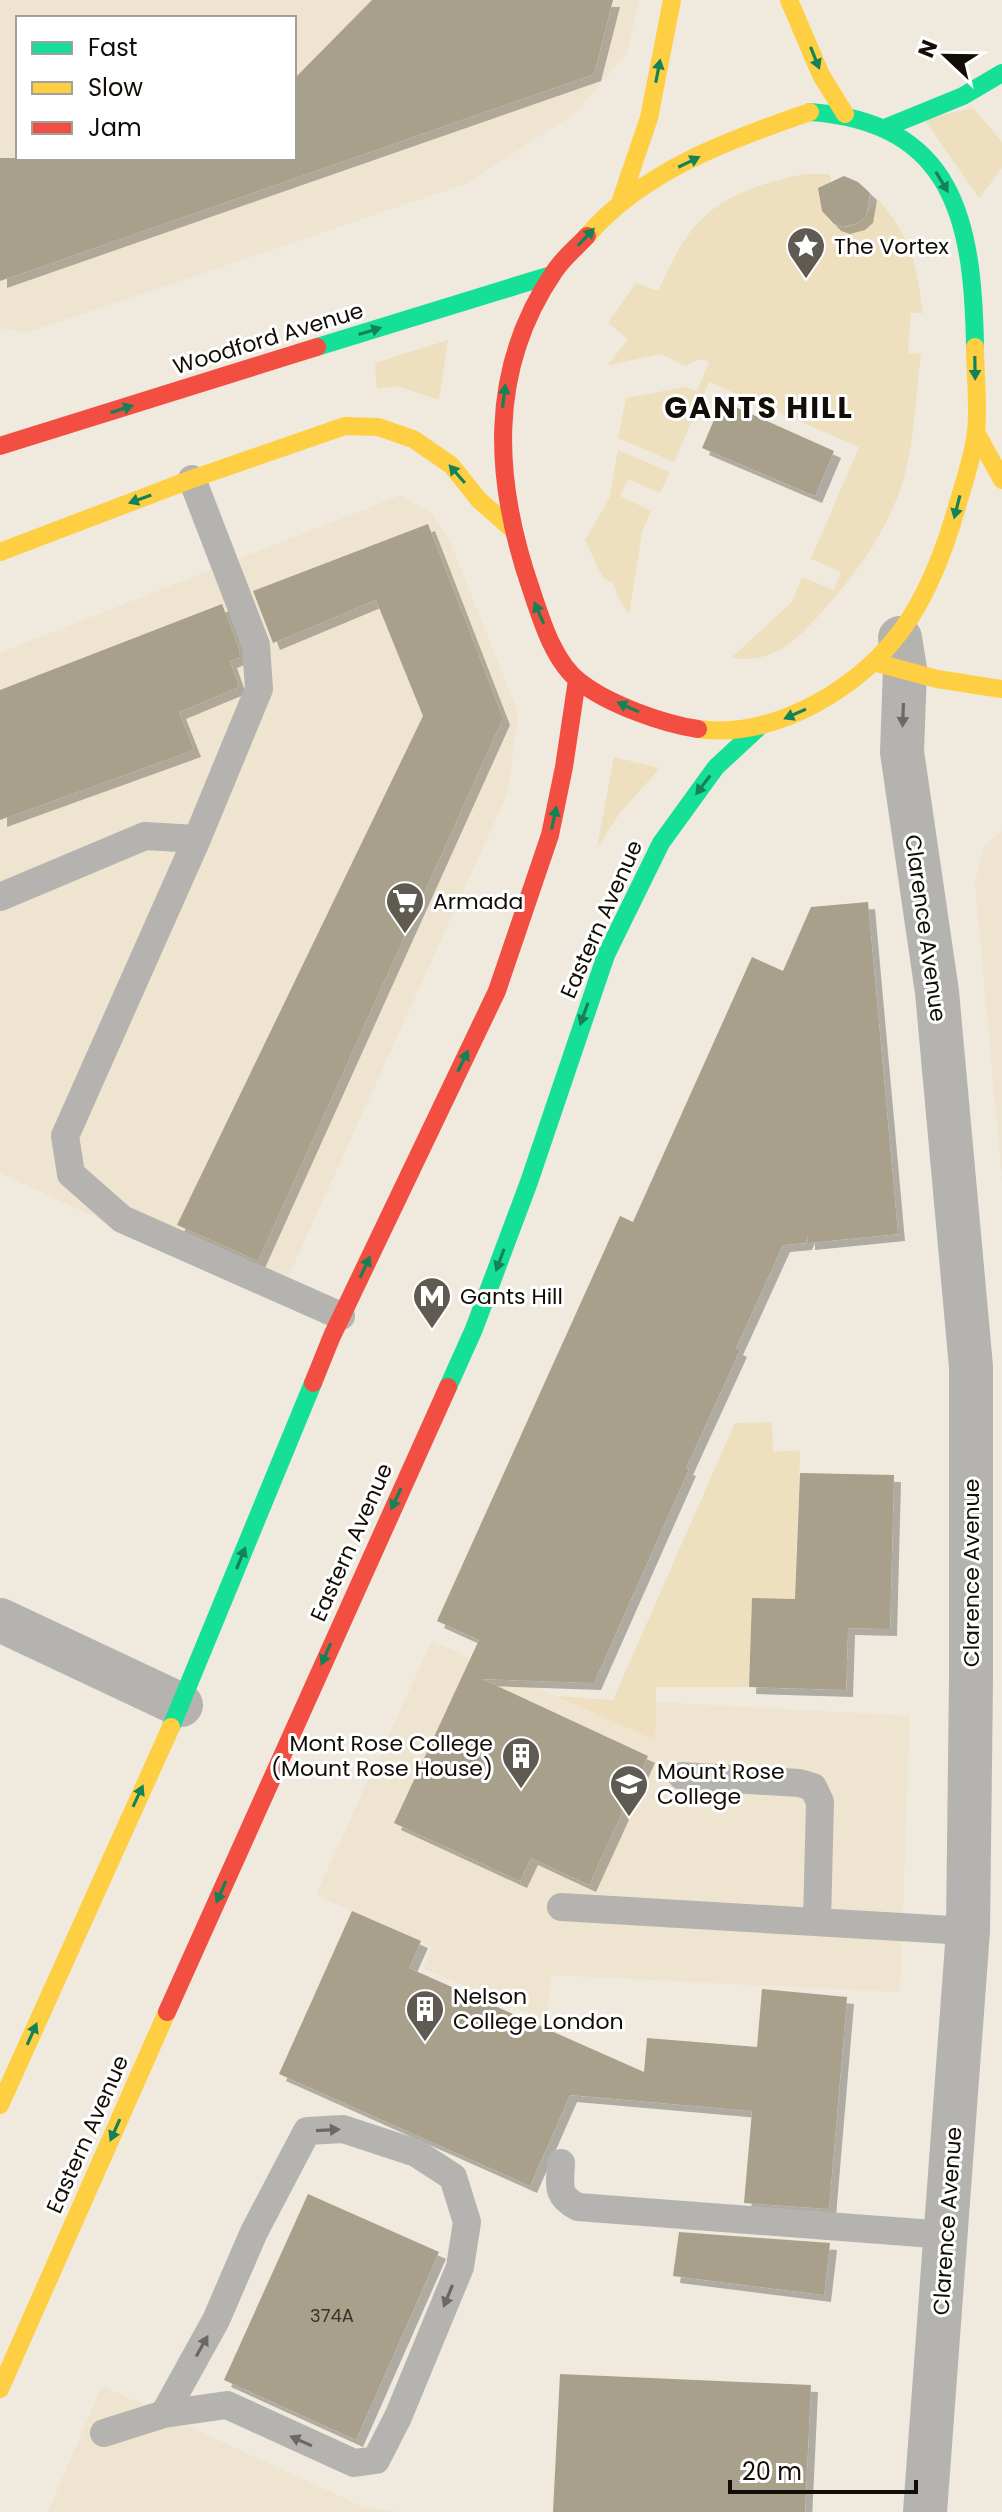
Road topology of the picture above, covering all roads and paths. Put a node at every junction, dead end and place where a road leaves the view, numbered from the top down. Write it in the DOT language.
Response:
graph roads {
  1 [pos="672,0"];
  2 [pos="789,0"];
  3 [pos="1002,73"];
  4 [pos="845,114"];
  5 [pos="887,127"];
  6 [pos="621,200"];
  7 [pos="551,275"];
  8 [pos="989,277"];
  9 [pos="974,305"];
  10 [pos="976,432"];
  11 [pos="0,446"];
  12 [pos="192,479"];
  13 [pos="1002,480"];
  14 [pos="512,529"];
  15 [pos="0,552"];
  16 [pos="894,657"];
  17 [pos="577,680"];
  18 [pos="1002,689"];
  19 [pos="757,729"];
  20 [pos="197,839"];
  21 [pos="0,897"];
  22 [pos="341,1316"];
  23 [pos="0,1620"];
  24 [pos="987,1681"];
  25 [pos="181,1705"];
  26 [pos="682,1776"];
  27 [pos="561,1907"];
  28 [pos="817,1922"];
  29 [pos="968,1931"];
  30 [pos="0,2105"];
  31 [pos="561,2163"];
  32 [pos="946,2235"];
  33 [pos="0,2389"];
  34 [pos="164,2414"];
  35 [pos="104,2433"];
  36 [pos="925,2512"];
  6 -- 1 [label="main road, one-way"];
  2 -- 4 [label="main road, one-way"];
  3 -- 5 [label="main road"];
  4 -- 5 [label="main road"];
  6 -- 4 [label="main road, one-way"];
  5 -- 9 [label="main road, one-way"];
  7 -- 6 [label="main road, one-way"];
  11 -- 7 [label="main road, Woodford Avenue, one-way"];
  14 -- 7 [label="main road, one-way"];
  8 -- 9 [label="main road"];
  9 -- 10 [label="main road, one-way"];
  10 -- 13 [label="main road"];
  10 -- 16 [label="main road, one-way"];
  14 -- 12 [label="main road, one-way"];
  12 -- 15 [label="main road, one-way"];
  12 -- 20 [label="lane"];
  17 -- 14 [label="main road, one-way"];
  16 -- 18 [label="main road"];
  16 -- 19 [label="main road, one-way"];
  16 -- 24 [label="street, Clarence Avenue, one-way"];
  19 -- 17 [label="main road, one-way"];
  22 -- 17 [label="main road, one-way"];
  19 -- 33 [label="main road, Eastern Avenue, one-way"];
  20 -- 21 [label="lane"];
  20 -- 22 [label="lane"];
  25 -- 22 [label="main road, one-way"];
  23 -- 25 [label="street"];
  24 -- 29 [label="street, Clarence Avenue"];
  30 -- 25 [label="main road, one-way"];
  26 -- 28 [label="lane"];
  27 -- 28 [label="lane"];
  28 -- 29 [label="lane"];
  29 -- 32 [label="street, Clarence Avenue"];
  31 -- 32 [label="lane"];
  32 -- 36 [label="street, Clarence Avenue"];
  34 -- 34 [label="lane, one-way"];
  34 -- 35 [label="lane"];
}
